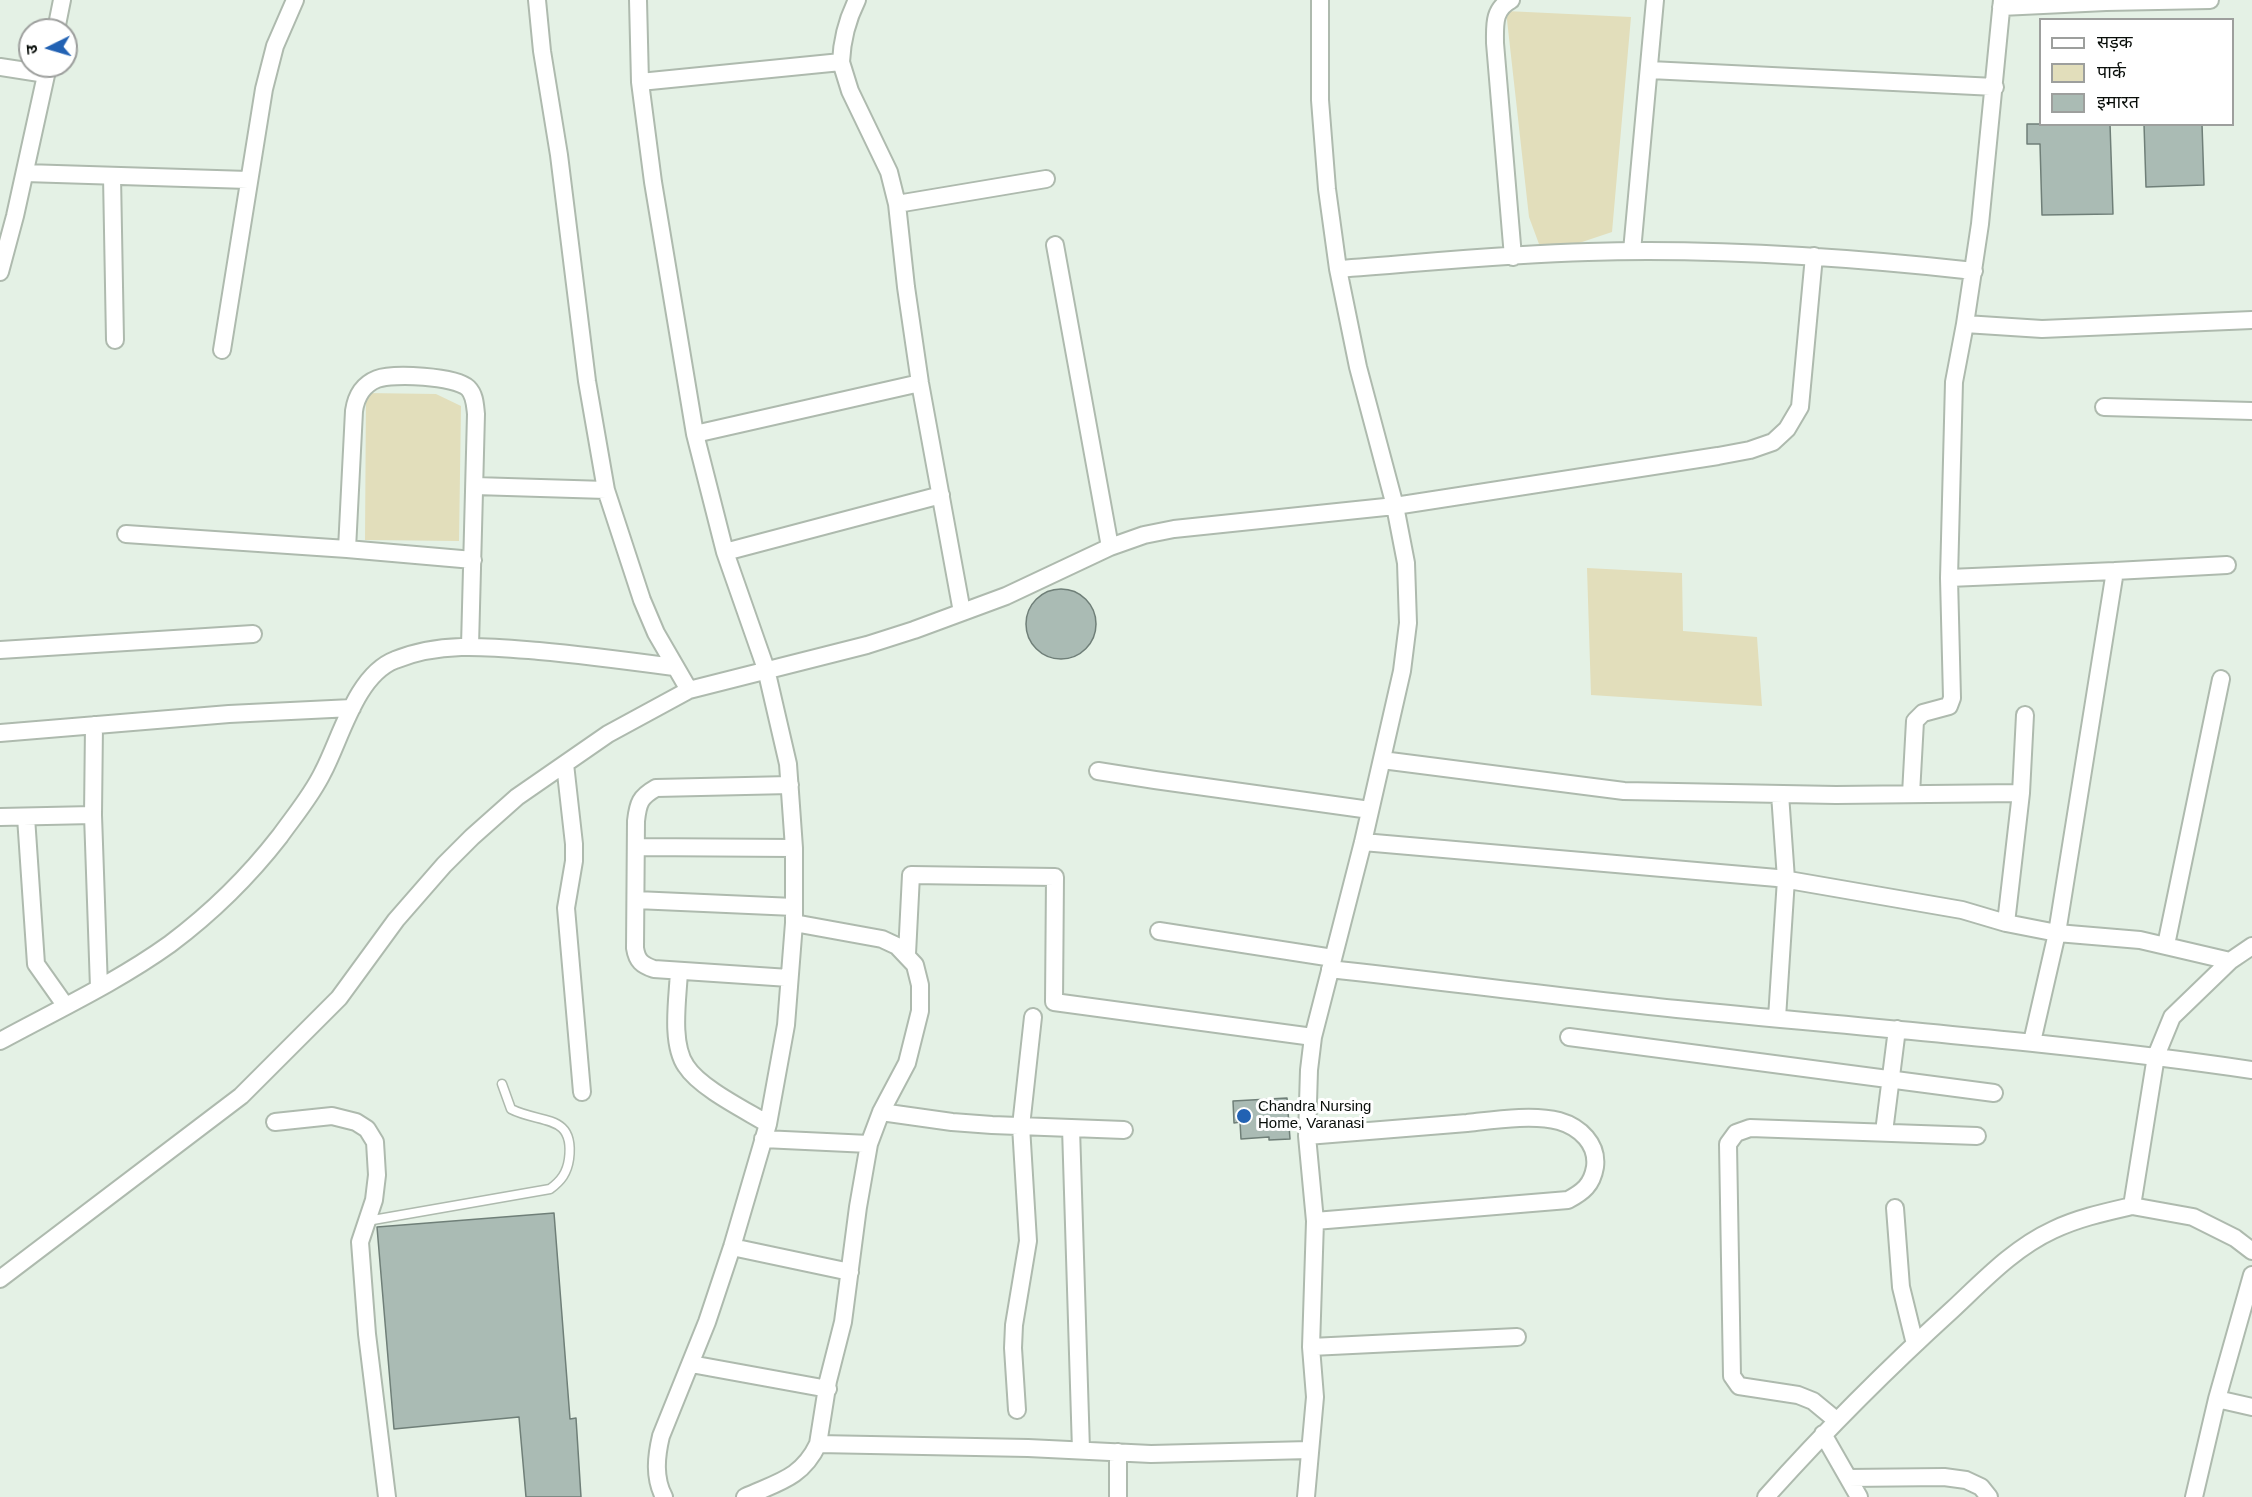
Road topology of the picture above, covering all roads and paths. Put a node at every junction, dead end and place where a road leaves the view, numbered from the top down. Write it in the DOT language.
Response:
graph roads {
  1 [pos="62,0"];
  2 [pos="295,0"];
  3 [pos="537,0"];
  4 [pos="638,0"];
  5 [pos="857,0"];
  6 [pos="1320,0"];
  7 [pos="1510,0"];
  8 [pos="1654,0"];
  9 [pos="2210,0"];
  10 [pos="2001,4"];
  11 [pos="58,18"];
  12 [pos="841,62"];
  13 [pos="0,67"];
  14 [pos="18,68"];
  15 [pos="1650,70"];
  16 [pos="45,78"];
  17 [pos="640,82"];
  18 [pos="1995,87"];
  19 [pos="25,173"];
  20 [pos="112,176"];
  21 [pos="1046,179"];
  22 [pos="248,180"];
  23 [pos="897,204"];
  24 [pos="1055,245"];
  25 [pos="1632,251"];
  26 [pos="1814,256"];
  27 [pos="1513,257"];
  28 [pos="1338,269"];
  29 [pos="1974,271"];
  30 [pos="0,272"];
  31 [pos="2252,320"];
  32 [pos="1965,324"];
  33 [pos="115,340"];
  34 [pos="222,350"];
  35 [pos="920,383"];
  36 [pos="2104,407"];
  37 [pos="2252,411"];
  38 [pos="695,434"];
  39 [pos="475,486"];
  40 [pos="606,490"];
  41 [pos="941,495"];
  42 [pos="1395,506"];
  43 [pos="126,534"];
  44 [pos="1110,547"];
  45 [pos="347,549"];
  46 [pos="725,552"];
  47 [pos="473,560"];
  48 [pos="2227,566"];
  49 [pos="2115,571"];
  50 [pos="1949,578"];
  51 [pos="962,612"];
  52 [pos="253,634"];
  53 [pos="470,646"];
  54 [pos="0,650"];
  55 [pos="674,667"];
  56 [pos="766,669"];
  57 [pos="2221,679"];
  58 [pos="689,690"];
  59 [pos="352,708"];
  60 [pos="2025,715"];
  61 [pos="94,725"];
  62 [pos="0,733"];
  63 [pos="1382,760"];
  64 [pos="565,764"];
  65 [pos="1098,771"];
  66 [pos="790,785"];
  67 [pos="2021,793"];
  68 [pos="1780,794"];
  69 [pos="1911,794"];
  70 [pos="1370,810"];
  71 [pos="93,815"];
  72 [pos="0,817"];
  73 [pos="26,817"];
  74 [pos="1363,842"];
  75 [pos="636,847"];
  76 [pos="794,848"];
  77 [pos="1786,879"];
  78 [pos="636,900"];
  79 [pos="794,915"];
  80 [pos="2006,923"];
  81 [pos="1159,931"];
  82 [pos="2056,933"];
  83 [pos="2166,945"];
  84 [pos="2252,946"];
  85 [pos="907,954"];
  86 [pos="2230,961"];
  87 [pos="1332,964"];
  88 [pos="679,971"];
  89 [pos="789,978"];
  90 [pos="99,988"];
  91 [pos="65,1005"];
  92 [pos="1033,1017"];
  93 [pos="1777,1018"];
  94 [pos="1897,1029"];
  95 [pos="1313,1037"];
  96 [pos="1569,1037"];
  97 [pos="0,1041"];
  98 [pos="2032,1042"];
  99 [pos="2156,1056"];
  100 [pos="2252,1070"];
  101 [pos="1891,1080"];
  102 [pos="502,1084"];
  103 [pos="582,1092"];
  104 [pos="1994,1093"];
  105 [pos="881,1112"];
  106 [pos="275,1122"];
  107 [pos="1021,1126"];
  108 [pos="1071,1128"];
  109 [pos="1124,1130"];
  110 [pos="765,1132"];
  111 [pos="1884,1132"];
  112 [pos="1307,1136"];
  113 [pos="1977,1137"];
  114 [pos="868,1144"];
  115 [pos="2132,1206"];
  116 [pos="1895,1208"];
  117 [pos="367,1221"];
  118 [pos="1315,1221"];
  119 [pos="732,1247"];
  120 [pos="2252,1251"];
  121 [pos="850,1272"];
  122 [pos="2252,1275"];
  123 [pos="0,1279"];
  124 [pos="1517,1337"];
  125 [pos="1915,1344"];
  126 [pos="1311,1347"];
  127 [pos="691,1364"];
  128 [pos="828,1389"];
  129 [pos="2217,1399"];
  130 [pos="2252,1407"];
  131 [pos="1017,1410"];
  132 [pos="1836,1420"];
  133 [pos="1822,1434"];
  134 [pos="818,1444"];
  135 [pos="1081,1450"];
  136 [pos="1309,1450"];
  137 [pos="1118,1452"];
  138 [pos="1848,1478"];
  139 [pos="387,1497"];
  140 [pos="664,1497"];
  141 [pos="745,1497"];
  142 [pos="1118,1497"];
  143 [pos="1306,1497"];
  144 [pos="1766,1497"];
  145 [pos="1859,1497"];
  146 [pos="1989,1497"];
  147 [pos="2194,1497"];
  1 -- 11 [label="street"];
  2 -- 22 [label="street"];
  3 -- 40 [label="street"];
  4 -- 17 [label="street"];
  5 -- 12 [label="street"];
  6 -- 28 [label="street"];
  7 -- 27 [label="street"];
  8 -- 15 [label="street"];
  9 -- 10 [label="street"];
  10 -- 18 [label="street"];
  12 -- 17 [label="street"];
  12 -- 23 [label="street"];
  13 -- 14 [label="street"];
  15 -- 18 [label="street"];
  15 -- 25 [label="street"];
  16 -- 19 [label="street"];
  17 -- 38 [label="street"];
  18 -- 29 [label="street"];
  19 -- 20 [label="street"];
  19 -- 30 [label="street"];
  20 -- 22 [label="street"];
  20 -- 33 [label="street"];
  21 -- 23 [label="street"];
  22 -- 34 [label="street"];
  23 -- 35 [label="street"];
  24 -- 44 [label="street"];
  25 -- 26 [label="street"];
  25 -- 27 [label="street"];
  26 -- 29 [label="street"];
  26 -- 42 [label="street"];
  27 -- 28 [label="street"];
  28 -- 42 [label="street"];
  29 -- 32 [label="street"];
  31 -- 32 [label="street"];
  32 -- 50 [label="street"];
  35 -- 38 [label="street"];
  35 -- 41 [label="street"];
  36 -- 37 [label="street"];
  38 -- 46 [label="street"];
  39 -- 40 [label="street"];
  39 -- 45 [label="street"];
  39 -- 47 [label="street"];
  40 -- 55 [label="street"];
  41 -- 46 [label="street"];
  41 -- 51 [label="street"];
  42 -- 44 [label="street"];
  42 -- 63 [label="street"];
  43 -- 45 [label="street"];
  44 -- 51 [label="street"];
  45 -- 47 [label="street"];
  46 -- 56 [label="street"];
  47 -- 53 [label="street"];
  48 -- 49 [label="street"];
  49 -- 50 [label="street"];
  49 -- 82 [label="street"];
  50 -- 69 [label="street"];
  51 -- 56 [label="street"];
  52 -- 54 [label="street"];
  53 -- 55 [label="street"];
  53 -- 59 [label="street"];
  55 -- 58 [label="street"];
  56 -- 58 [label="street"];
  56 -- 66 [label="street"];
  57 -- 83 [label="street"];
  58 -- 64 [label="street"];
  59 -- 61 [label="street"];
  59 -- 90 [label="street"];
  60 -- 67 [label="street"];
  61 -- 62 [label="street"];
  61 -- 71 [label="street"];
  63 -- 68 [label="street"];
  63 -- 70 [label="street"];
  64 -- 103 [label="street"];
  64 -- 123 [label="street"];
  65 -- 70 [label="street"];
  66 -- 75 [label="street"];
  66 -- 76 [label="street"];
  67 -- 69 [label="street"];
  67 -- 80 [label="street"];
  68 -- 69 [label="street"];
  68 -- 77 [label="street"];
  70 -- 74 [label="street"];
  71 -- 73 [label="street"];
  71 -- 90 [label="street"];
  72 -- 73 [label="street"];
  73 -- 91 [label="street"];
  74 -- 77 [label="street"];
  74 -- 87 [label="street"];
  75 -- 76 [label="street"];
  75 -- 78 [label="street"];
  76 -- 79 [label="street"];
  77 -- 80 [label="street"];
  77 -- 93 [label="street"];
  78 -- 79 [label="street"];
  78 -- 88 [label="street"];
  79 -- 85 [label="street"];
  79 -- 89 [label="street"];
  80 -- 82 [label="street"];
  81 -- 87 [label="street"];
  82 -- 83 [label="street"];
  82 -- 98 [label="street"];
  83 -- 86 [label="street"];
  84 -- 86 [label="street"];
  85 -- 95 [label="street"];
  85 -- 105 [label="street"];
  86 -- 99 [label="street"];
  87 -- 93 [label="street"];
  87 -- 95 [label="street"];
  88 -- 89 [label="street"];
  88 -- 110 [label="street"];
  89 -- 110 [label="street"];
  90 -- 91 [label="street"];
  91 -- 97 [label="street"];
  92 -- 107 [label="street"];
  93 -- 94 [label="street"];
  94 -- 98 [label="street"];
  94 -- 101 [label="street"];
  95 -- 112 [label="street"];
  96 -- 101 [label="street"];
  98 -- 99 [label="street"];
  99 -- 100 [label="street"];
  99 -- 115 [label="street"];
  101 -- 104 [label="street"];
  101 -- 111 [label="street"];
  102 -- 117 [label="lane"];
  105 -- 107 [label="street"];
  105 -- 114 [label="street"];
  106 -- 117 [label="street"];
  107 -- 108 [label="street"];
  107 -- 131 [label="street"];
  108 -- 109 [label="street"];
  108 -- 135 [label="street"];
  110 -- 114 [label="street"];
  110 -- 119 [label="street"];
  111 -- 113 [label="street"];
  111 -- 132 [label="street"];
  112 -- 118 [label="street"];
  112 -- 118 [label="street"];
  114 -- 121 [label="street"];
  115 -- 120 [label="street"];
  115 -- 125 [label="street"];
  116 -- 125 [label="street"];
  117 -- 139 [label="street"];
  118 -- 126 [label="street"];
  119 -- 121 [label="street"];
  119 -- 127 [label="street"];
  121 -- 128 [label="street"];
  122 -- 129 [label="street"];
  124 -- 126 [label="street"];
  125 -- 132 [label="street"];
  126 -- 136 [label="street"];
  127 -- 128 [label="street"];
  127 -- 140 [label="street"];
  128 -- 134 [label="street"];
  129 -- 130 [label="street"];
  129 -- 147 [label="street"];
  132 -- 133 [label="street"];
  133 -- 138 [label="street"];
  133 -- 144 [label="street"];
  134 -- 135 [label="street"];
  134 -- 141 [label="street"];
  135 -- 137 [label="street"];
  136 -- 137 [label="street"];
  136 -- 143 [label="street"];
  137 -- 142 [label="street"];
  138 -- 145 [label="street"];
  138 -- 146 [label="street"];
}
